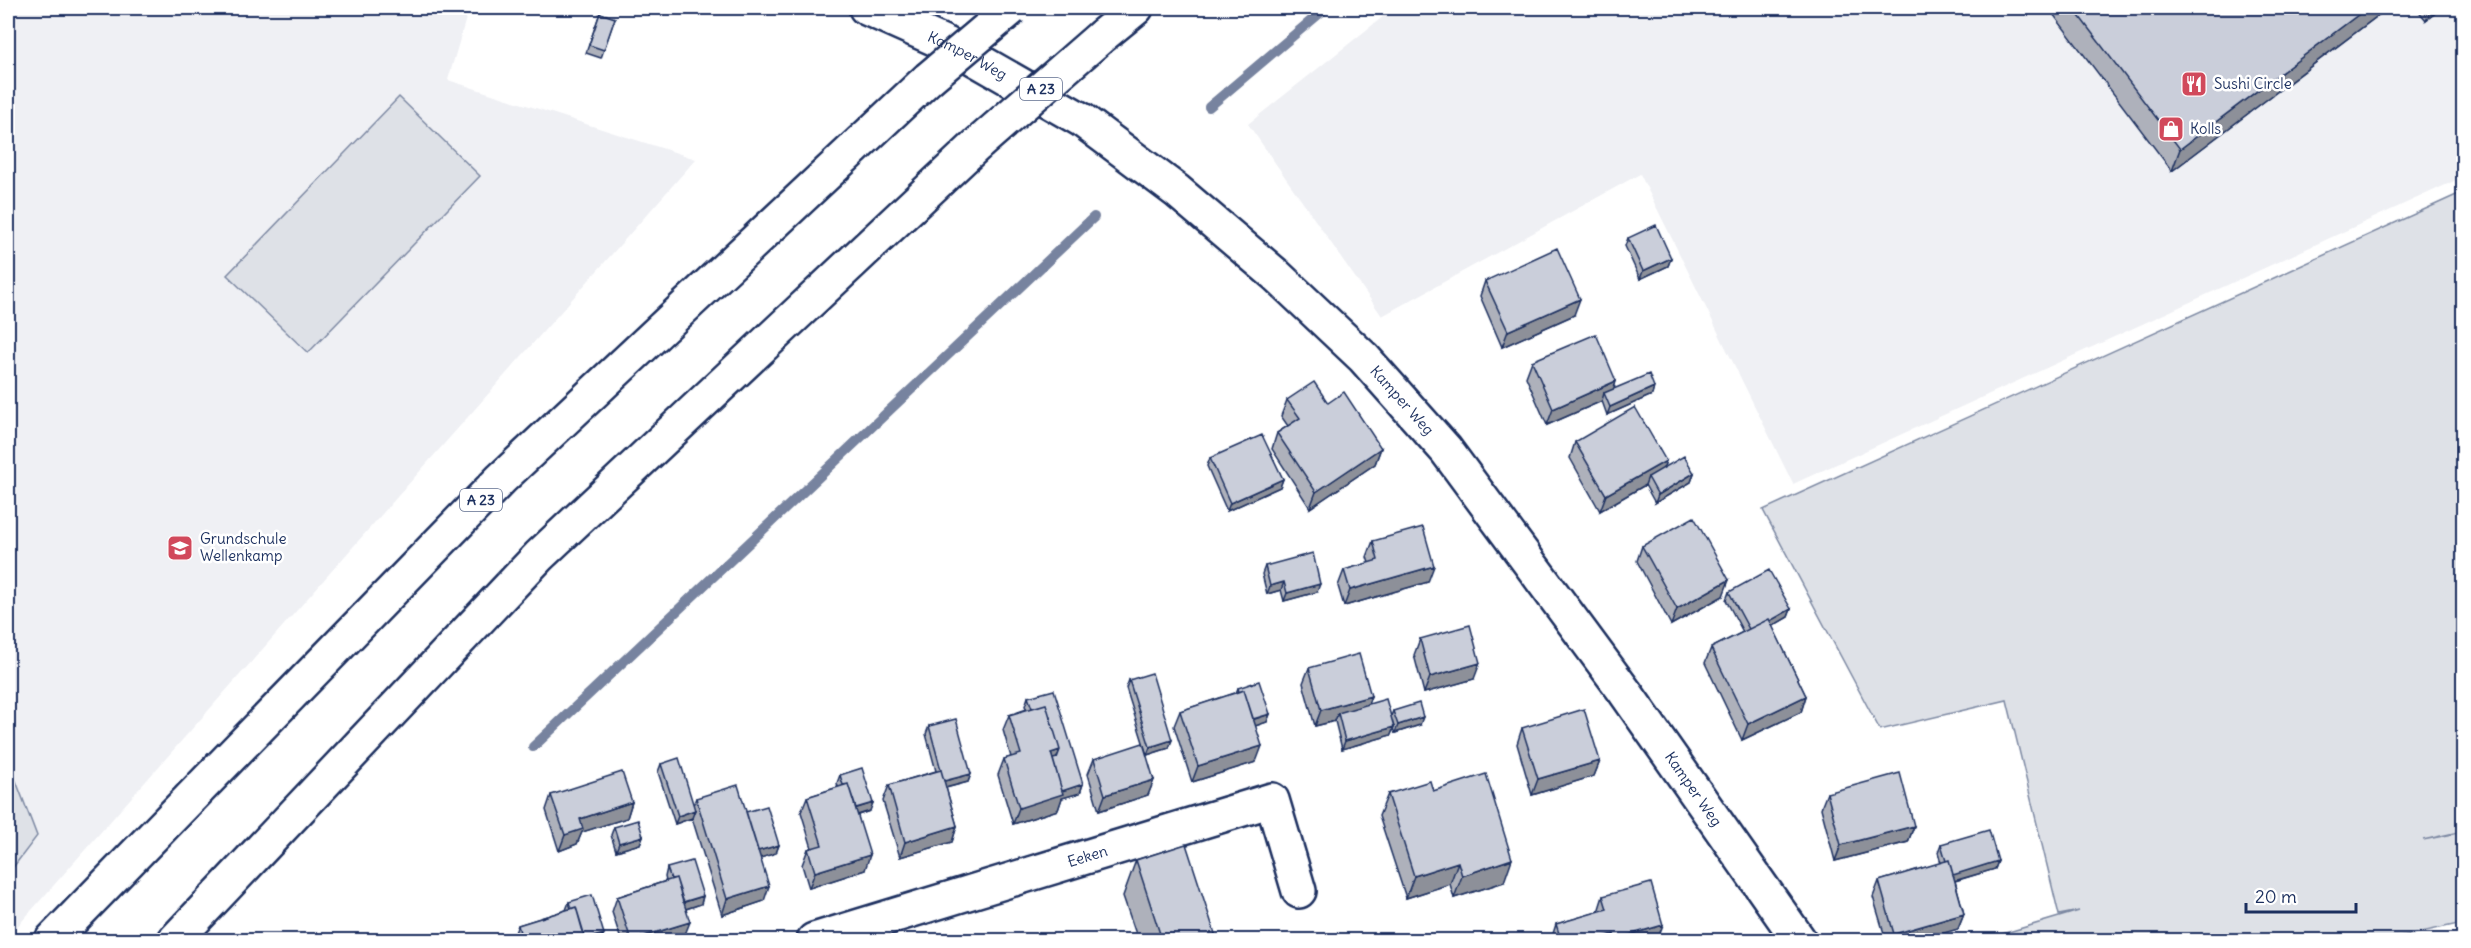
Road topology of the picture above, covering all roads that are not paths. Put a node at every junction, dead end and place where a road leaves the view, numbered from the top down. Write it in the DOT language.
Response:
graph roads {
  1 [pos="866,8"];
  2 [pos="1012,8"];
  3 [pos="1136,8"];
  4 [pos="1299,891"];
  5 [pos="52,940"];
  6 [pos="175,940"];
  7 [pos="814,940"];
  8 [pos="1799,940"];
  1 -- 8 [label="main road, Kamper Weg"];
  2 -- 5 [label="main road, A 23, bridge"];
  3 -- 6 [label="main road, A 23, bridge"];
  4 -- 7 [label="main road, Eeken"];
}
